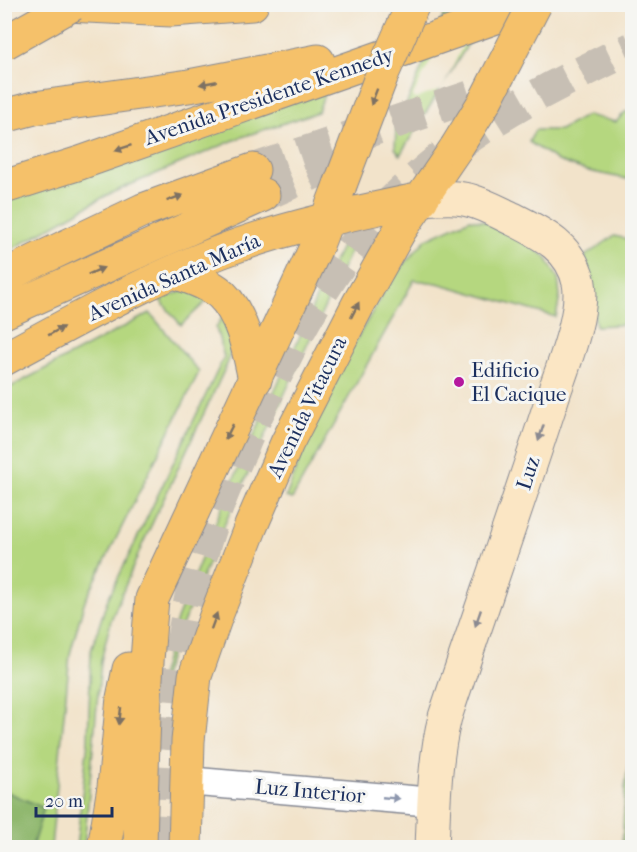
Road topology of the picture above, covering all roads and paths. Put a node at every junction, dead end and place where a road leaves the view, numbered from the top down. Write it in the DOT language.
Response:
graph roads {
  1 [pos="46,4"];
  2 [pos="73,4"];
  3 [pos="252,4"];
  4 [pos="413,4"];
  5 [pos="534,4"];
  6 [pos="446,33"];
  7 [pos="4,43"];
  8 [pos="4,116"];
  9 [pos="4,187"];
  10 [pos="422,199"];
  11 [pos="327,220"];
  12 [pos="175,272"];
  13 [pos="4,276"];
  14 [pos="4,312"];
  15 [pos="4,359"];
  16 [pos="255,380"];
  17 [pos="152,600"];
  18 [pos="195,676"];
  19 [pos="186,781"];
  20 [pos="434,802"];
  21 [pos="104,848"];
  22 [pos="140,848"];
  23 [pos="146,848"];
  24 [pos="185,848"];
  25 [pos="432,848"];
  1 -- 3 [label="main road"];
  2 -- 7 [label="main road, bridge"];
  4 -- 11 [label="main road, one-way, bridge"];
  5 -- 6 [label="main road, Avenida Presidente Kennedy"];
  5 -- 10 [label="main road, Avenida Vitacura, bridge"];
  6 -- 8 [label="main road, one-way"];
  6 -- 9 [label="main road, Avenida Presidente Kennedy, one-way"];
  10 -- 11 [label="main road, Avenida Santa María"];
  18 -- 10 [label="main road, Avenida Vitacura, one-way"];
  10 -- 20 [label="street, Luz, one-way"];
  11 -- 12 [label="main road, Avenida Santa María"];
  11 -- 16 [label="main road"];
  15 -- 12 [label="main road, Avenida Santa María, one-way"];
  12 -- 16 [label="main road"];
  13 -- 14 [label="main road"];
  16 -- 17 [label="main road, one-way"];
  17 -- 21 [label="main road, one-way"];
  17 -- 22 [label="main road"];
  18 -- 19 [label="main road, Avenida Vitacura"];
  18 -- 23 [label="main road"];
  19 -- 20 [label="street, Luz Interior, one-way"];
  19 -- 24 [label="main road, Avenida Vitacura"];
  20 -- 25 [label="street, Luz"];
}
